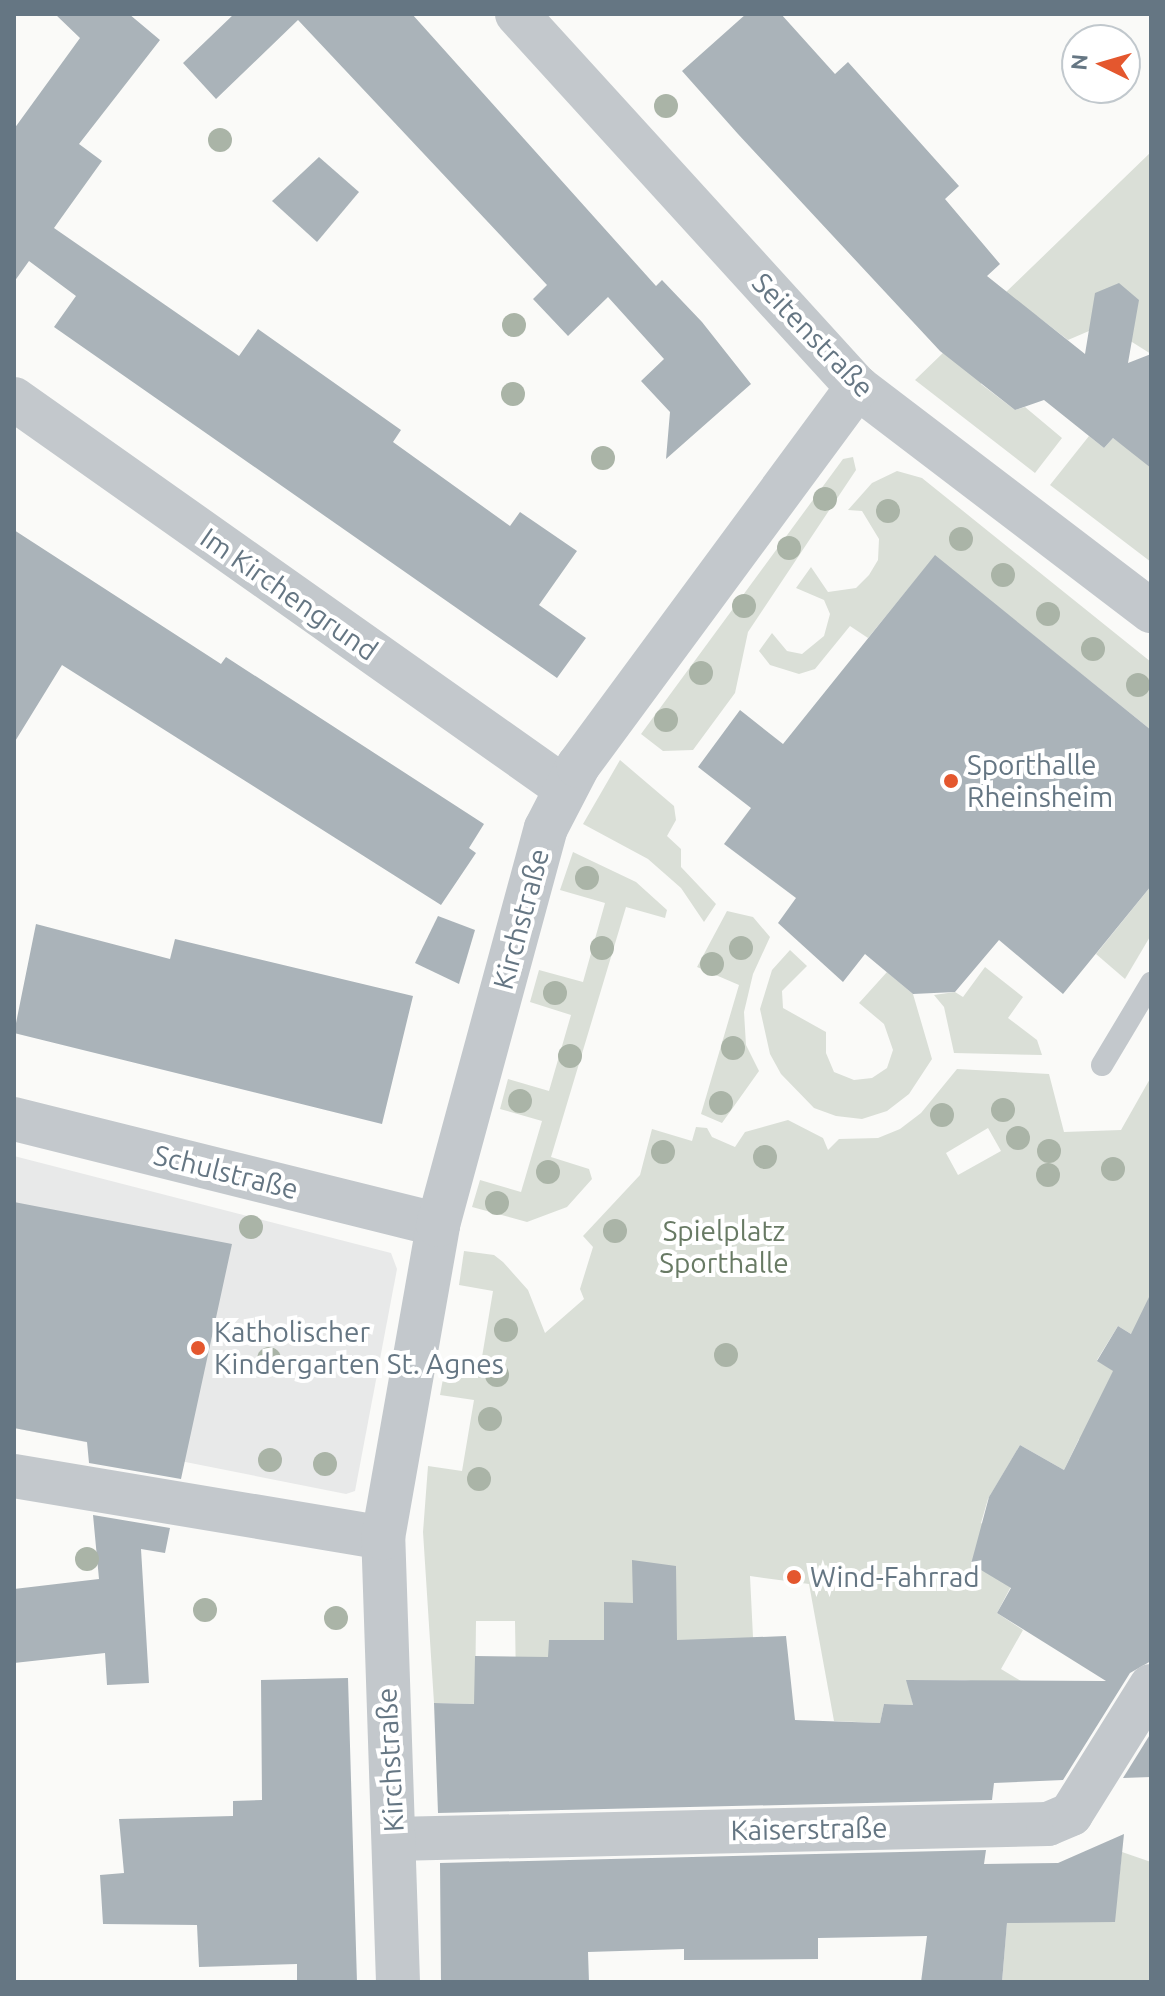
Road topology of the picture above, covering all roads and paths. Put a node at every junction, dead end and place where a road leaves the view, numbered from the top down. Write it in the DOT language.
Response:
graph roads {
  1 [pos="517,14"];
  2 [pos="857,387"];
  3 [pos="14,399"];
  4 [pos="1151,611"];
  5 [pos="565,788"];
  6 [pos="1151,983"];
  7 [pos="1102,1065"];
  8 [pos="14,1119"];
  9 [pos="438,1225"];
  10 [pos="14,1476"];
  11 [pos="383,1538"];
  12 [pos="1151,1686"];
  13 [pos="394,1839"];
  14 [pos="398,1982"];
  1 -- 2 [label="street, Seitenstraße"];
  2 -- 4 [label="street, Seitenstraße"];
  2 -- 5 [label="street, Kirchstraße"];
  3 -- 5 [label="street, Im Kirchengrund"];
  5 -- 9 [label="street, Kirchstraße"];
  6 -- 7 [label="lane"];
  8 -- 9 [label="street, Schulstraße"];
  9 -- 11 [label="street, Kirchstraße"];
  10 -- 11 [label="street"];
  11 -- 13 [label="street, Kirchstraße"];
  12 -- 13 [label="street, Kaiserstraße"];
  13 -- 14 [label="street, Kirchstraße"];
}
